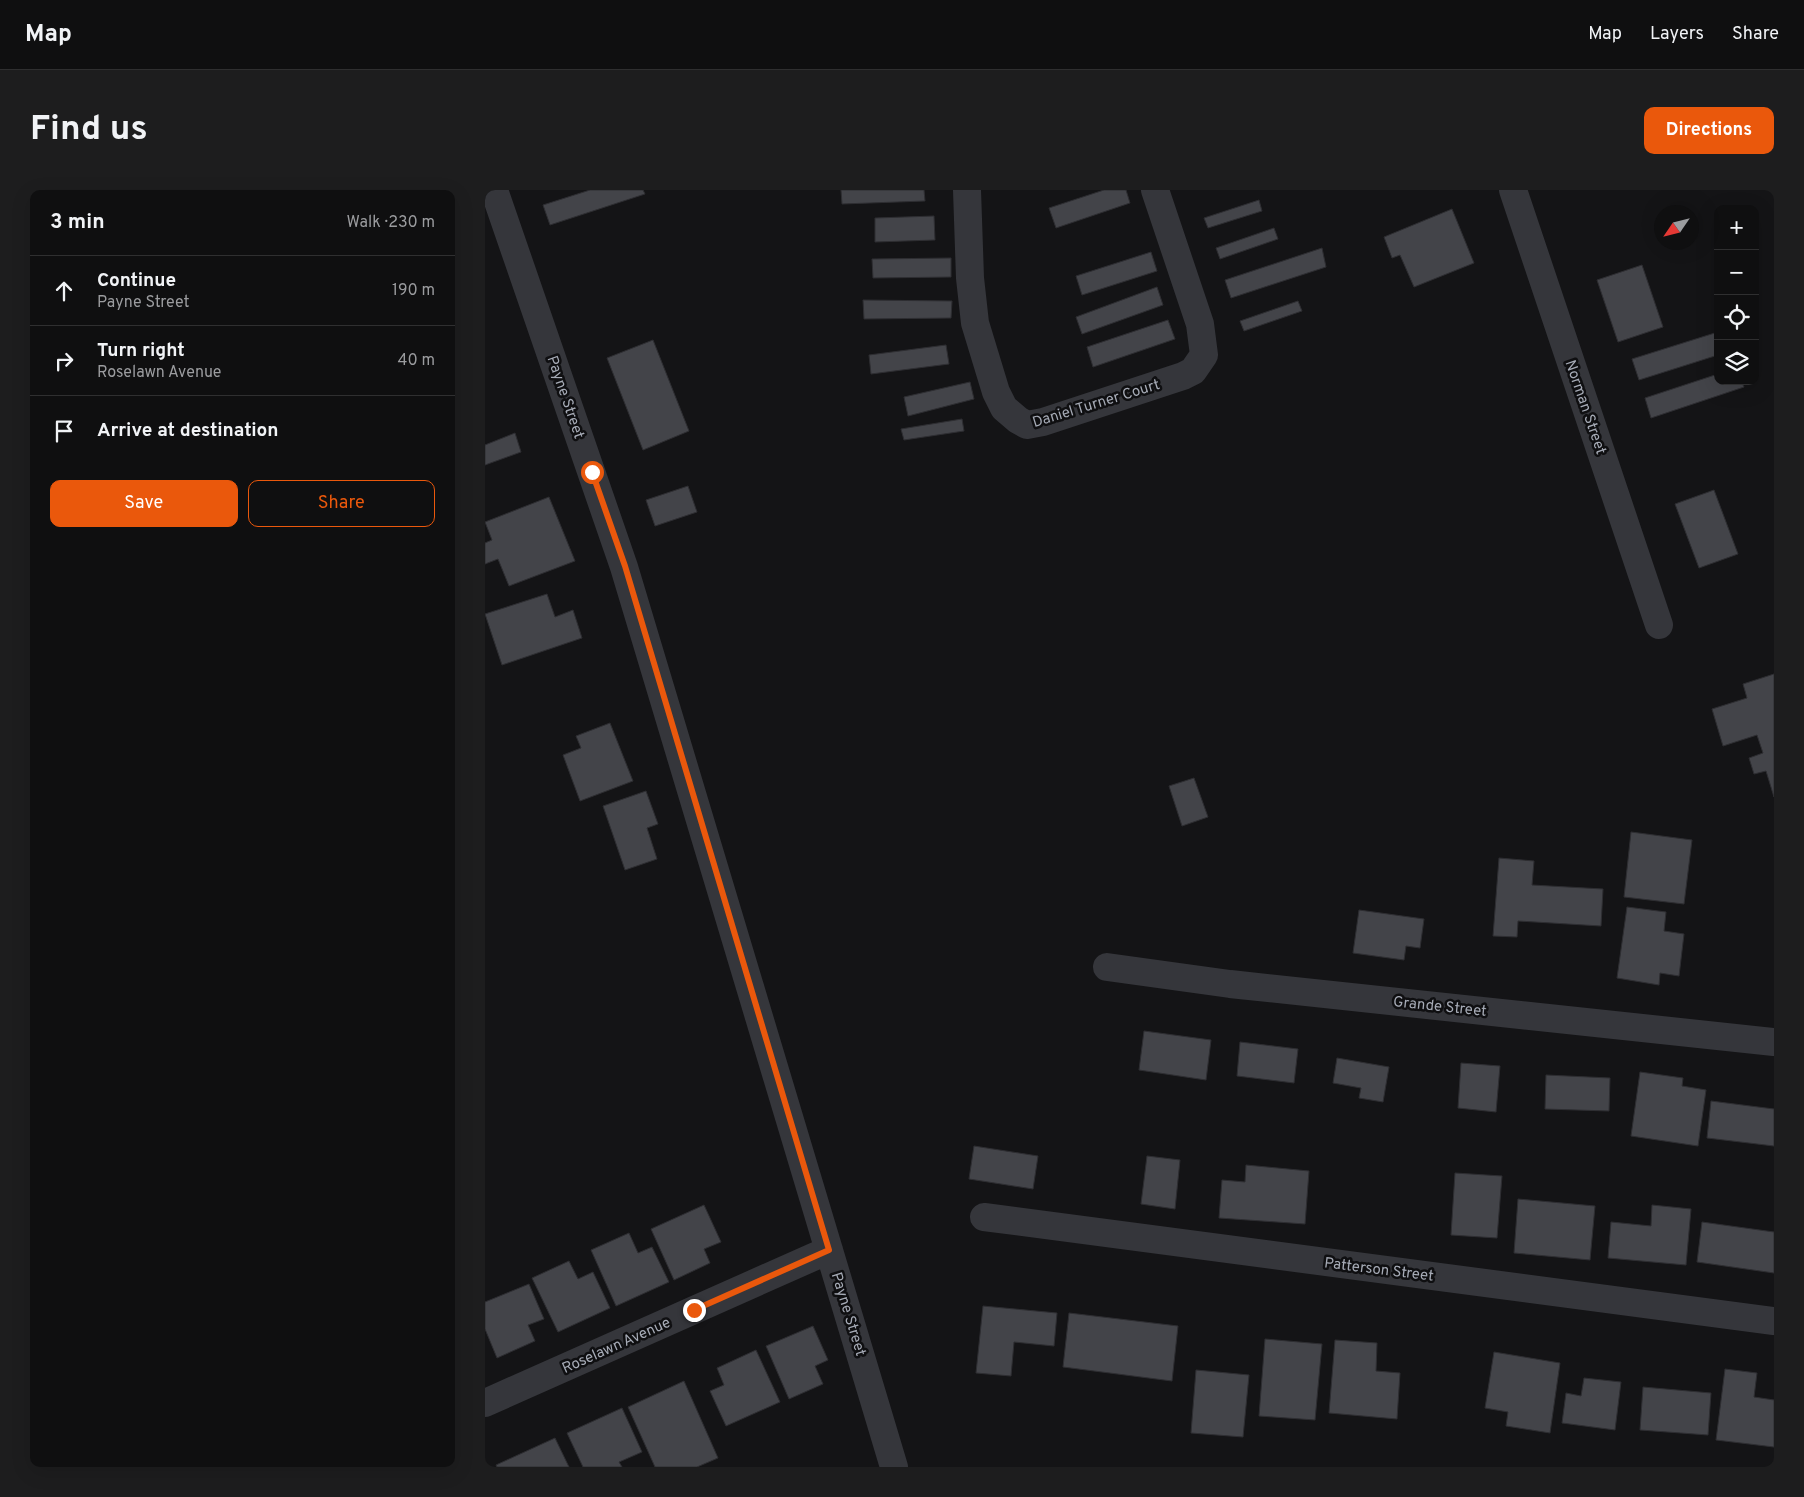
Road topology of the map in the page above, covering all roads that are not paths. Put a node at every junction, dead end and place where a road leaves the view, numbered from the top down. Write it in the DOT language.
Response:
graph roads {
  1 [pos="494,190"];
  2 [pos="967,190"];
  3 [pos="1155,190"];
  4 [pos="1513,190"];
  5 [pos="1659,624"];
  6 [pos="1107,967"];
  7 [pos="1774,1042"];
  8 [pos="984,1217"];
  9 [pos="829,1250"];
  10 [pos="1774,1321"];
  11 [pos="485,1403"];
  12 [pos="894,1467"];
  1 -- 9 [label="street, Payne Street"];
  2 -- 3 [label="street, Daniel Turner Court"];
  4 -- 5 [label="street, Norman Street"];
  6 -- 7 [label="street, Grande Street"];
  8 -- 10 [label="street, Patterson Street"];
  9 -- 11 [label="street, Roselawn Avenue"];
  9 -- 12 [label="street, Payne Street"];
}
